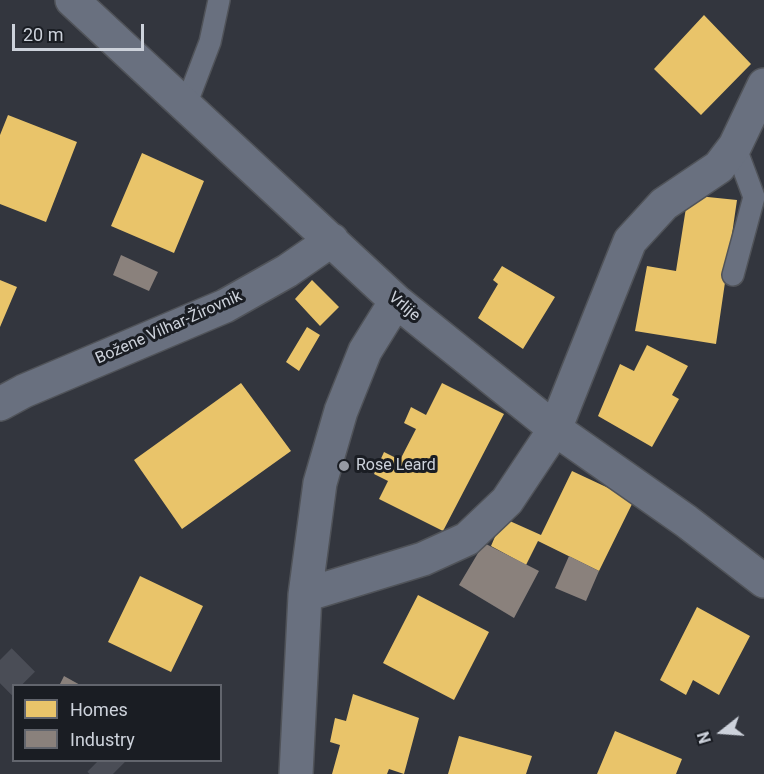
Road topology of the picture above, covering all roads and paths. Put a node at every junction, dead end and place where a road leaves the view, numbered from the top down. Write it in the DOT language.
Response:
graph roads {
  1 [pos="72,0"];
  2 [pos="219,0"];
  3 [pos="764,85"];
  4 [pos="186,105"];
  5 [pos="735,146"];
  6 [pos="332,240"];
  7 [pos="733,275"];
  8 [pos="396,301"];
  9 [pos="0,404"];
  10 [pos="555,429"];
  11 [pos="764,581"];
  12 [pos="305,595"];
  13 [pos="296,774"];
  1 -- 4 [label="street, Vrlije"];
  2 -- 4 [label="lane"];
  3 -- 5 [label="street"];
  4 -- 6 [label="street, Vrlije"];
  5 -- 7 [label="lane"];
  5 -- 10 [label="street"];
  6 -- 8 [label="street, Vrlije"];
  6 -- 9 [label="street, Božene Vilhar-Žirovnik"];
  8 -- 10 [label="street, Vrlije"];
  8 -- 12 [label="street"];
  10 -- 11 [label="street, Vrlije"];
  10 -- 12 [label="street"];
  12 -- 13 [label="street"];
}
